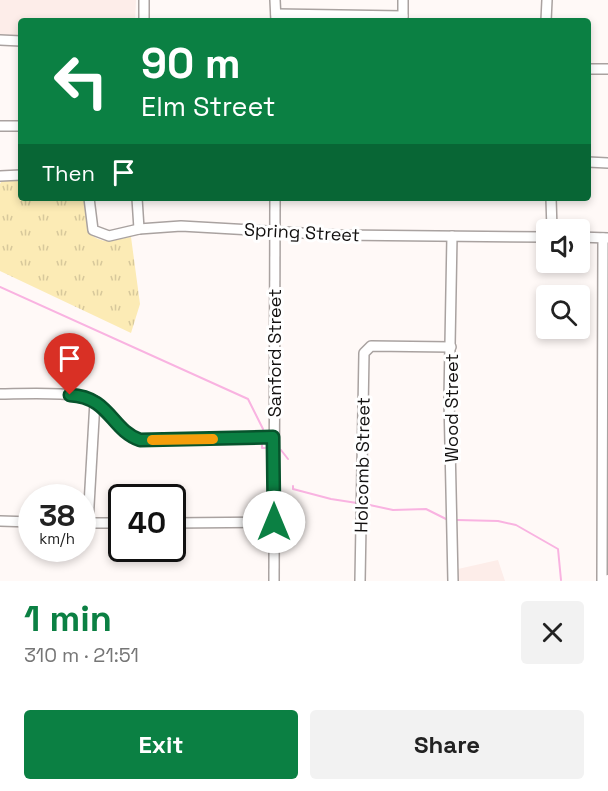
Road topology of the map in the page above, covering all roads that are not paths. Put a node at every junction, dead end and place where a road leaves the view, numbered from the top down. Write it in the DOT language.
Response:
graph roads {
  1 [pos="144,0"];
  2 [pos="275,0"];
  3 [pos="403,0"];
  4 [pos="547,0"];
  5 [pos="276,17"];
  6 [pos="144,18"];
  7 [pos="403,18"];
  8 [pos="546,18"];
  9 [pos="0,40"];
  10 [pos="18,40"];
  11 [pos="591,69"];
  12 [pos="608,69"];
  13 [pos="0,126"];
  14 [pos="18,126"];
  15 [pos="591,162"];
  16 [pos="608,163"];
  17 [pos="18,175"];
  18 [pos="0,176"];
  19 [pos="89,201"];
  20 [pos="137,201"];
  21 [pos="275,201"];
  22 [pos="552,201"];
  23 [pos="552,219"];
  24 [pos="139,229"];
  25 [pos="275,231"];
  26 [pos="452,236"];
  27 [pos="536,237"];
  28 [pos="590,237"];
  29 [pos="605,238"];
  30 [pos="451,347"];
  31 [pos="0,394"];
  32 [pos="95,401"];
  33 [pos="273,437"];
  34 [pos="89,484"];
  35 [pos="0,521"];
  36 [pos="18,522"];
  37 [pos="274,522"];
  38 [pos="186,523"];
  39 [pos="274,581"];
  40 [pos="360,581"];
  41 [pos="453,581"];
  42 [pos="604,581"];
  1 -- 6 [label="street"];
  2 -- 5 [label="street"];
  3 -- 7 [label="street"];
  4 -- 8 [label="street"];
  5 -- 7 [label="street"];
  9 -- 10 [label="street"];
  11 -- 12 [label="street"];
  13 -- 14 [label="street"];
  15 -- 16 [label="street"];
  17 -- 18 [label="street"];
  19 -- 24 [label="street, Spring Street"];
  20 -- 24 [label="street"];
  21 -- 25 [label="street, Sanford Street"];
  22 -- 23 [label="street"];
  24 -- 25 [label="street, Spring Street"];
  25 -- 26 [label="street, Spring Street"];
  25 -- 33 [label="street, Sanford Street"];
  26 -- 27 [label="street, Spring Street"];
  26 -- 30 [label="street, Wood Street"];
  28 -- 29 [label="street"];
  29 -- 42 [label="street"];
  30 -- 40 [label="street, Holcomb Street"];
  30 -- 41 [label="street, Wood Street"];
  31 -- 32 [label="street"];
  32 -- 33 [label="street"];
  32 -- 34 [label="street"];
  33 -- 37 [label="street, Sanford Street"];
  35 -- 36 [label="street"];
  37 -- 38 [label="street"];
  37 -- 39 [label="street, Sanford Street"];
}
